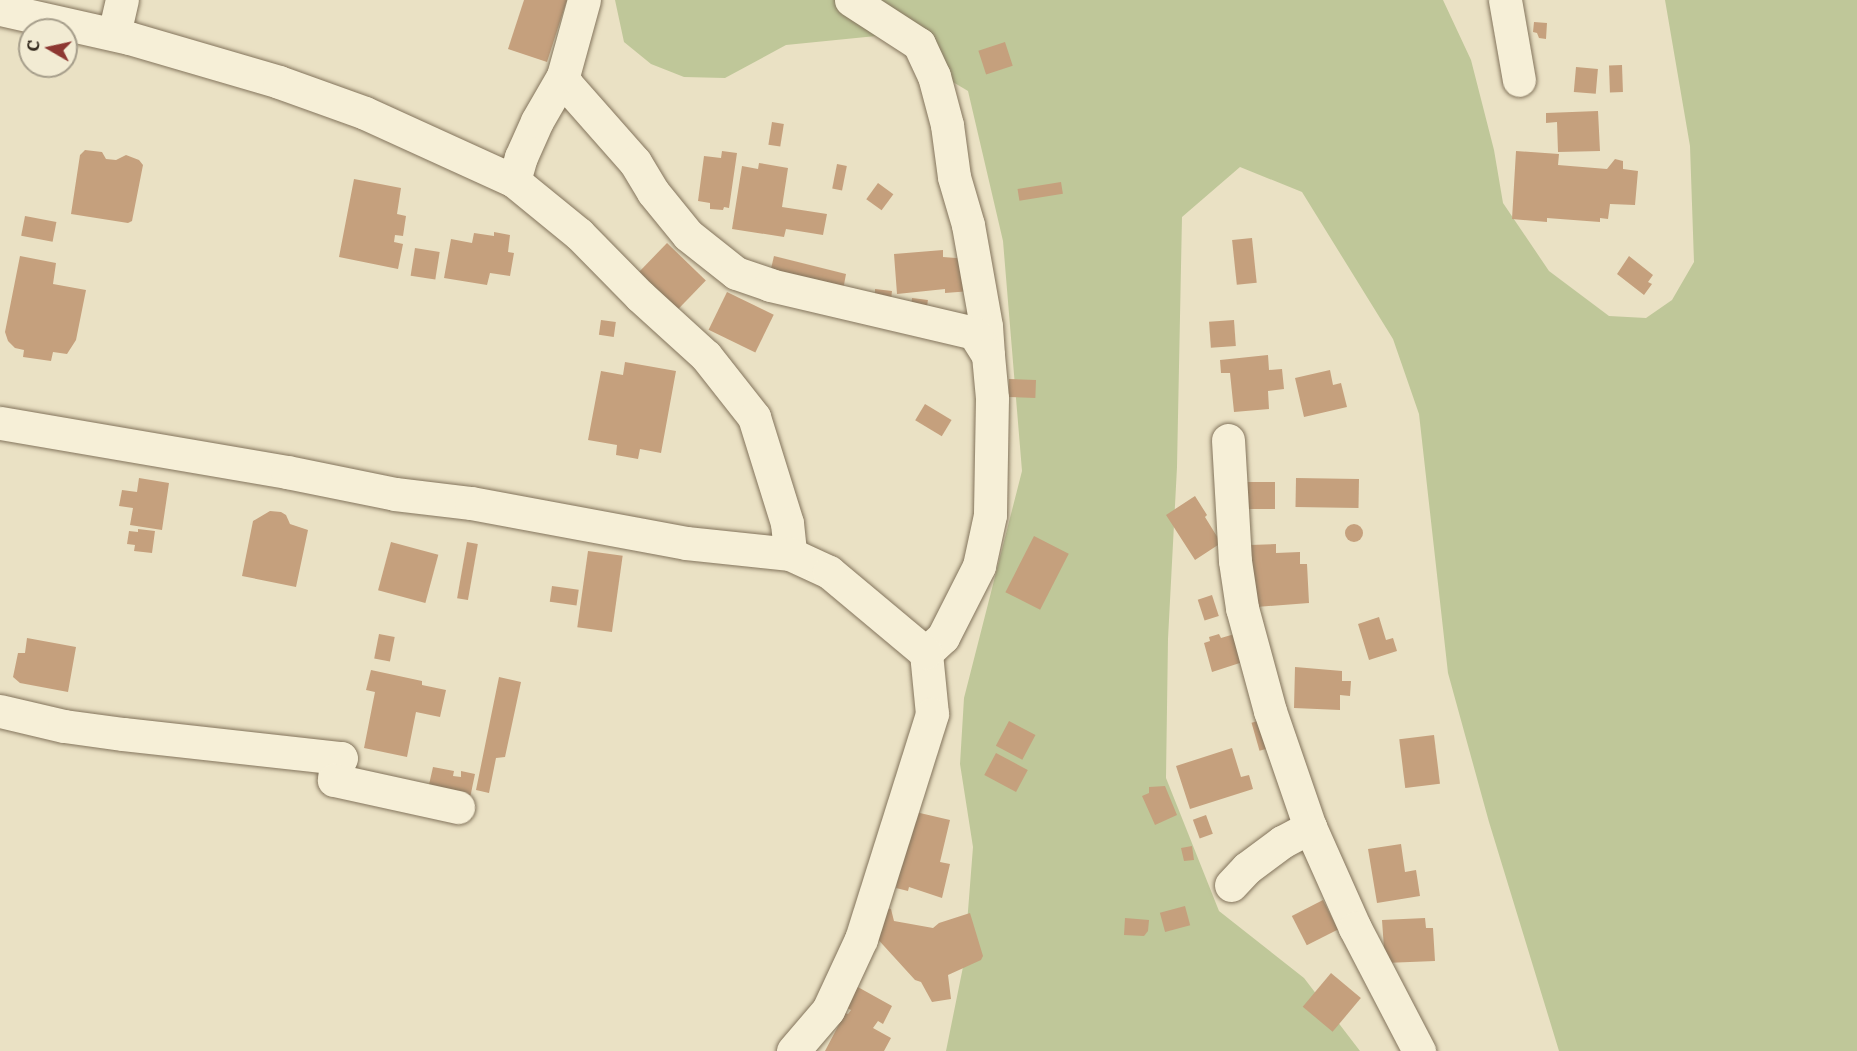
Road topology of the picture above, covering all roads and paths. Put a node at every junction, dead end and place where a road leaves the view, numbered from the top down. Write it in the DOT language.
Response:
graph roads {
  1 [pos="122,0"];
  2 [pos="584,0"];
  3 [pos="851,0"];
  4 [pos="1505,0"];
  5 [pos="0,9"];
  6 [pos="114,34"];
  7 [pos="563,76"];
  8 [pos="1519,80"];
  9 [pos="514,181"];
  10 [pos="981,332"];
  11 [pos="0,423"];
  12 [pos="1228,440"];
  13 [pos="790,554"];
  14 [pos="926,653"];
  15 [pos="0,711"];
  16 [pos="458,807"];
  17 [pos="1310,827"];
  18 [pos="1231,885"];
  19 [pos="793,1051"];
  20 [pos="1419,1051"];
  1 -- 6 [label="street"];
  2 -- 7 [label="street"];
  3 -- 10 [label="street"];
  4 -- 8 [label="street"];
  5 -- 6 [label="street"];
  6 -- 9 [label="street"];
  7 -- 9 [label="street"];
  7 -- 10 [label="street"];
  9 -- 13 [label="street"];
  10 -- 14 [label="street"];
  11 -- 13 [label="street"];
  12 -- 17 [label="street"];
  13 -- 14 [label="street"];
  14 -- 19 [label="street"];
  15 -- 16 [label="street"];
  17 -- 18 [label="street"];
  17 -- 20 [label="street"];
}
